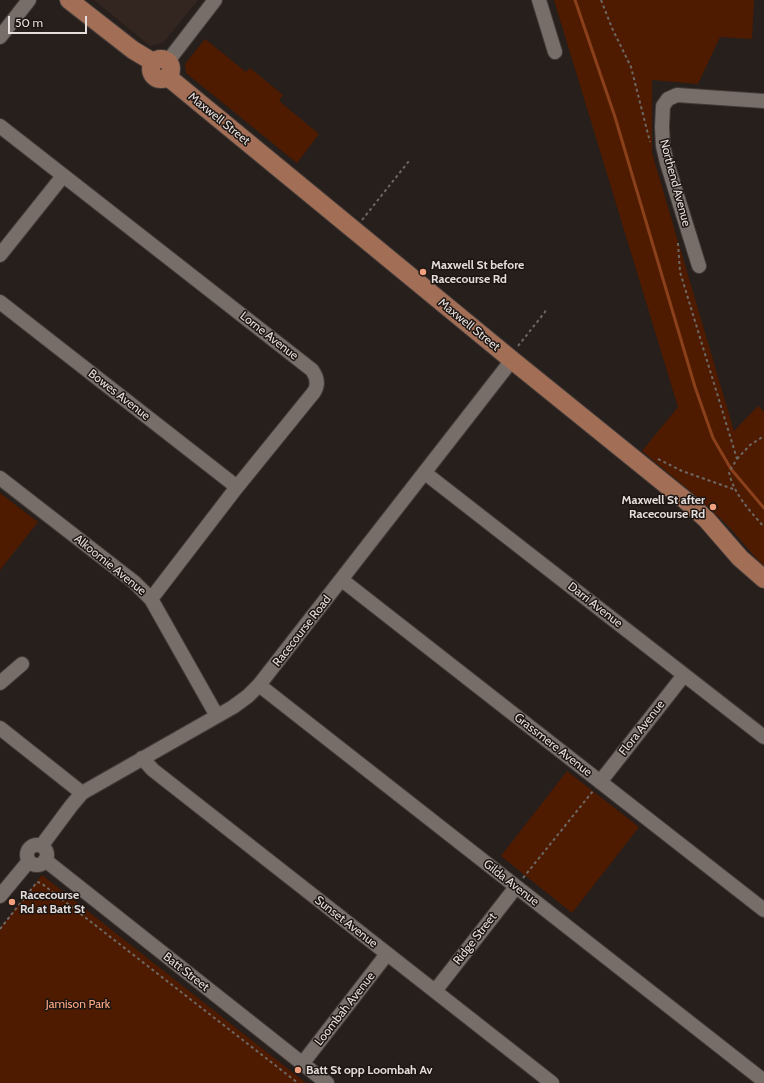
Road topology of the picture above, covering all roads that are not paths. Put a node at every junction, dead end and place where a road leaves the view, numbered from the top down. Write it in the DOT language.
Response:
graph roads {
  1 [pos="29,0"];
  2 [pos="69,0"];
  3 [pos="215,0"];
  4 [pos="539,0"];
  5 [pos="0,37"];
  6 [pos="555,52"];
  7 [pos="163,67"];
  8 [pos="764,102"];
  9 [pos="0,126"];
  10 [pos="63,176"];
  11 [pos="0,255"];
  12 [pos="699,266"];
  13 [pos="0,302"];
  14 [pos="515,353"];
  15 [pos="426,473"];
  16 [pos="0,478"];
  17 [pos="238,487"];
  18 [pos="764,579"];
  19 [pos="342,580"];
  20 [pos="151,599"];
  21 [pos="22,664"];
  22 [pos="684,675"];
  23 [pos="0,682"];
  24 [pos="259,685"];
  25 [pos="217,716"];
  26 [pos="0,728"];
  27 [pos="764,737"];
  28 [pos="142,758"];
  29 [pos="600,782"];
  30 [pos="82,793"];
  31 [pos="42,845"];
  32 [pos="46,860"];
  33 [pos="29,861"];
  34 [pos="516,887"];
  35 [pos="0,896"];
  36 [pos="764,910"];
  37 [pos="387,954"];
  38 [pos="435,991"];
  39 [pos="302,1064"];
  40 [pos="764,1081"];
  41 [pos="327,1083"];
  42 [pos="552,1083"];
  1 -- 5 [label="street"];
  2 -- 7 [label="main road, Maxwell Street"];
  3 -- 7 [label="street"];
  4 -- 6 [label="street"];
  7 -- 14 [label="main road, Maxwell Street"];
  8 -- 12 [label="street, Northend Avenue"];
  9 -- 10 [label="street, Lorne Avenue"];
  10 -- 11 [label="street"];
  10 -- 17 [label="street, Lorne Avenue"];
  13 -- 17 [label="street, Bowes Avenue"];
  14 -- 15 [label="street, Racecourse Road"];
  14 -- 18 [label="main road, Maxwell Street"];
  15 -- 19 [label="street, Racecourse Road"];
  15 -- 22 [label="street, Darri Avenue"];
  16 -- 20 [label="street, Alkoomie Avenue"];
  17 -- 20 [label="street, Lorne Avenue"];
  19 -- 24 [label="street, Racecourse Road"];
  19 -- 29 [label="street, Grassmere Avenue"];
  20 -- 25 [label="street, Alkoomie Avenue"];
  21 -- 23 [label="street"];
  22 -- 27 [label="street, Darri Avenue"];
  22 -- 29 [label="street, Flora Avenue"];
  24 -- 25 [label="street, Racecourse Road"];
  24 -- 34 [label="street, Gilda Avenue"];
  25 -- 28 [label="street, Racecourse Road"];
  26 -- 30 [label="street"];
  28 -- 30 [label="street, Racecourse Road"];
  28 -- 37 [label="street, Sunset Avenue"];
  29 -- 36 [label="street, Grassmere Avenue"];
  30 -- 31 [label="street, Racecourse Road"];
  31 -- 32 [label="street"];
  31 -- 33 [label="street"];
  32 -- 33 [label="street"];
  32 -- 39 [label="street, Batt Street"];
  33 -- 35 [label="street"];
  34 -- 38 [label="street, Ridge Street"];
  34 -- 40 [label="street, Gilda Avenue"];
  37 -- 38 [label="street, Sunset Avenue"];
  37 -- 39 [label="street, Loombah Avenue"];
  38 -- 42 [label="street, Sunset Avenue"];
  39 -- 41 [label="street, Batt Street"];
}
